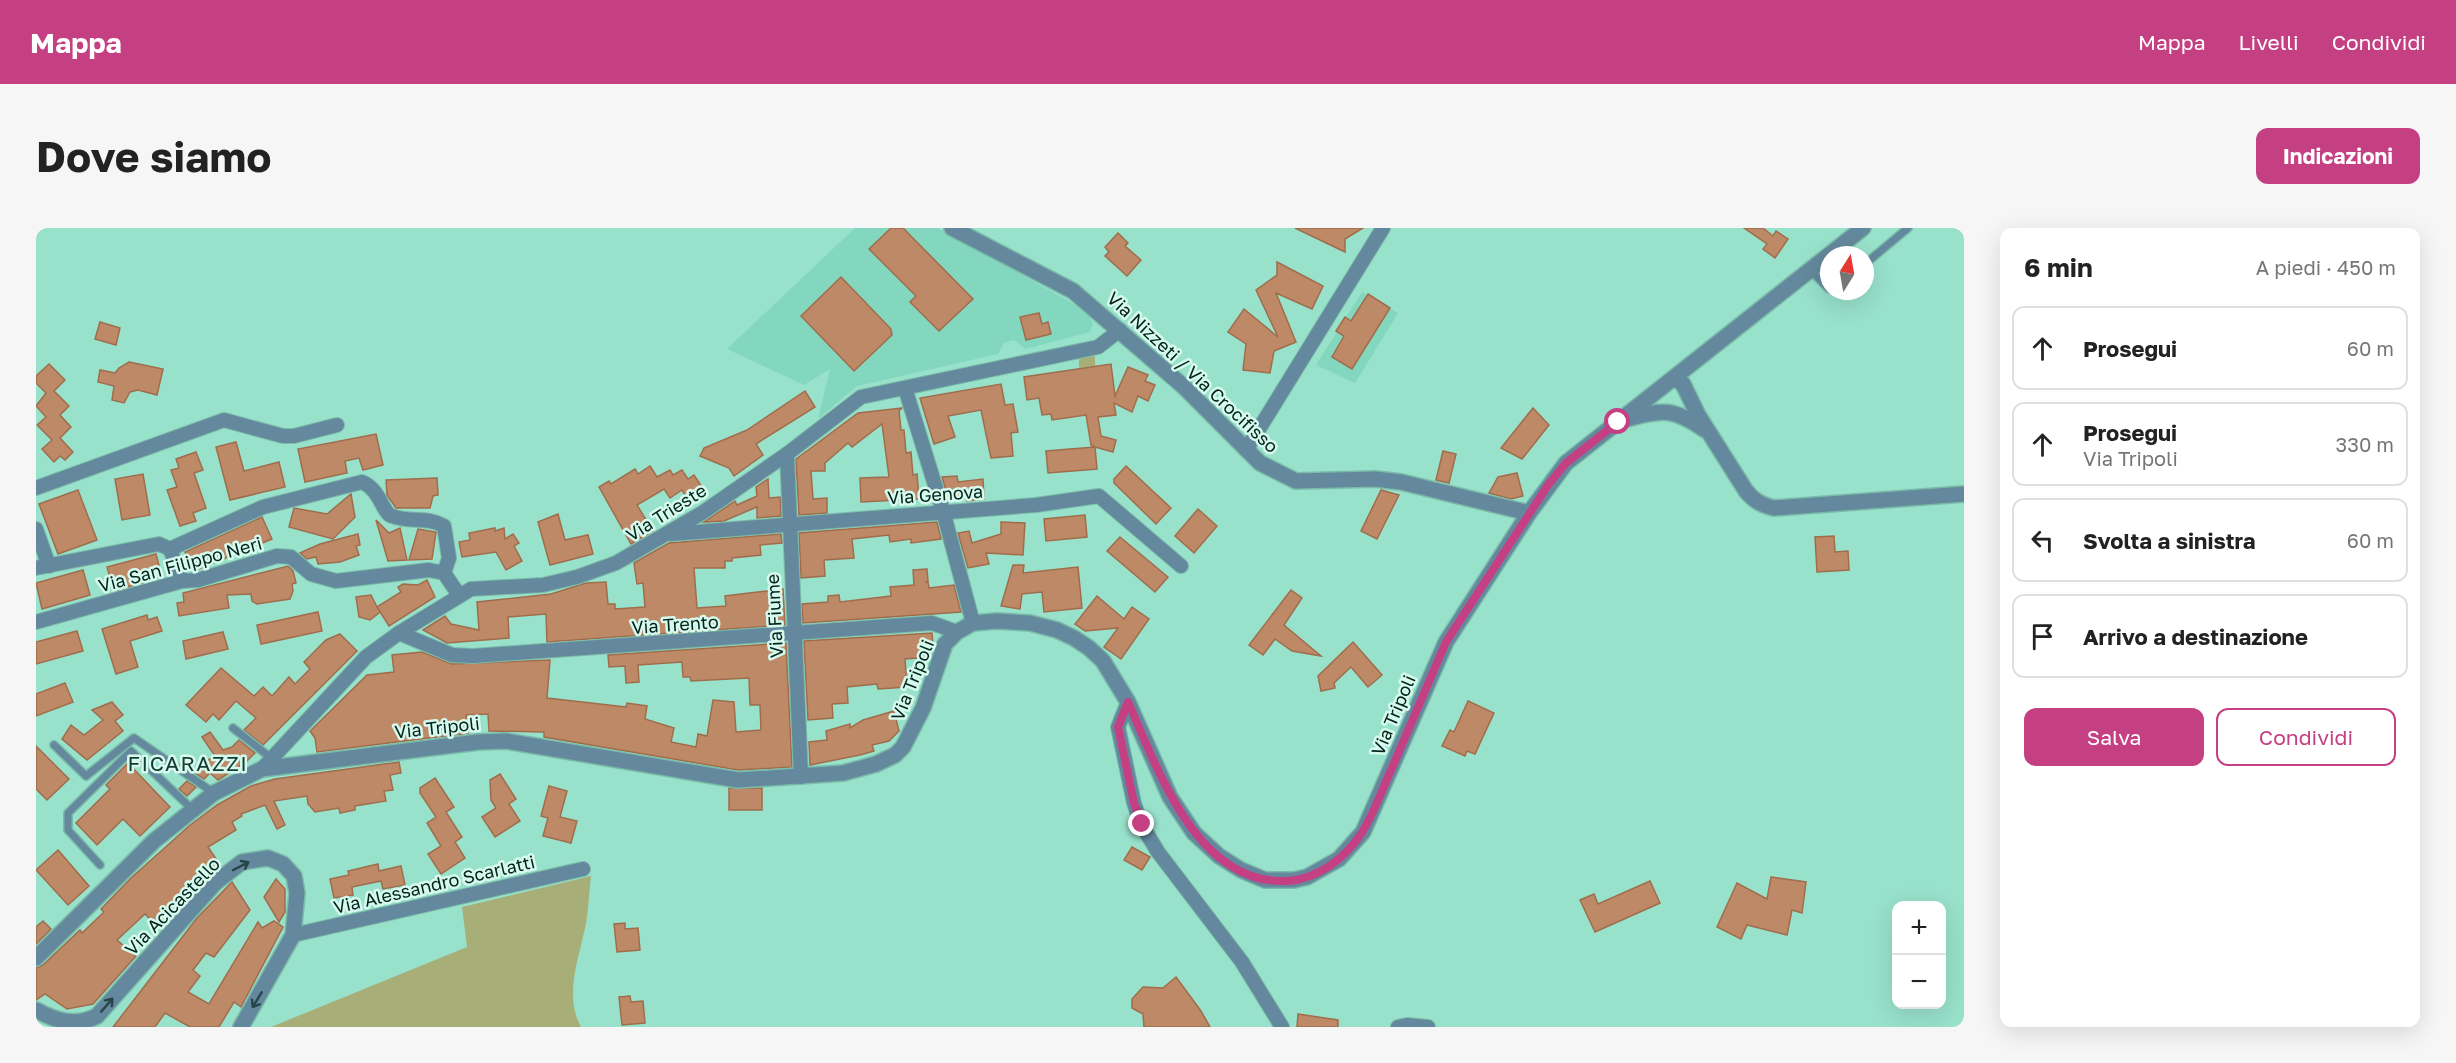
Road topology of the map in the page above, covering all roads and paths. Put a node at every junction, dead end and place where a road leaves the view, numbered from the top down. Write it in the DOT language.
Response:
graph roads {
  1 [pos="952,228"];
  2 [pos="1383,228"];
  3 [pos="1863,228"];
  4 [pos="1908,228"];
  5 [pos="1840,246"];
  6 [pos="1874,256"];
  7 [pos="1820,262"];
  8 [pos="1810,270"];
  9 [pos="1820,280"];
  10 [pos="1119,330"];
  11 [pos="1665,385"];
  12 [pos="905,388"];
  13 [pos="1673,411"];
  14 [pos="1618,422"];
  15 [pos="337,425"];
  16 [pos="1715,438"];
  17 [pos="1246,450"];
  18 [pos="787,454"];
  19 [pos="36,488"];
  20 [pos="1964,494"];
  21 [pos="943,511"];
  22 [pos="1529,513"];
  23 [pos="788,524"];
  24 [pos="36,529"];
  25 [pos="666,535"];
  26 [pos="170,549"];
  27 [pos="1181,566"];
  28 [pos="42,567"];
  29 [pos="444,573"];
  30 [pos="182,581"];
  31 [pos="459,596"];
  32 [pos="36,622"];
  33 [pos="973,623"];
  34 [pos="957,632"];
  35 [pos="399,633"];
  36 [pos="793,633"];
  37 [pos="1128,702"];
  38 [pos="233,728"];
  39 [pos="54,745"];
  40 [pos="266,763"];
  41 [pos="801,777"];
  42 [pos="214,793"];
  43 [pos="193,810"];
  44 [pos="100,865"];
  45 [pos="584,869"];
  46 [pos="293,935"];
  47 [pos="36,958"];
  48 [pos="36,1010"];
  49 [pos="78,1025"];
  50 [pos="241,1027"];
  51 [pos="1282,1027"];
  52 [pos="1398,1027"];
  53 [pos="1428,1027"];
  1 -- 10 [label="street, Via Nizzeti / Via Crocifisso"];
  2 -- 17 [label="street"];
  3 -- 5 [label="street, Via Tripoli"];
  4 -- 6 [label="lane"];
  7 -- 8 [label="street, Via Tripoli"];
  8 -- 9 [label="lane"];
  8 -- 11 [label="street, Via Tripoli"];
  10 -- 12 [label="street, Via Trieste"];
  10 -- 17 [label="street, Via Nizzeti / Via Crocifisso"];
  11 -- 13 [label="street"];
  11 -- 14 [label="street, Via Tripoli"];
  11 -- 16 [label="street"];
  12 -- 18 [label="street, Via Trieste"];
  12 -- 21 [label="street"];
  13 -- 14 [label="street"];
  13 -- 16 [label="street"];
  14 -- 22 [label="street, Via Tripoli"];
  15 -- 19 [label="street"];
  16 -- 20 [label="street"];
  17 -- 22 [label="street, Via Nizzeti / Via Crocifisso"];
  18 -- 23 [label="street, Via Fiume"];
  18 -- 25 [label="street, Via Trieste"];
  21 -- 23 [label="street, Via Genova"];
  21 -- 27 [label="street, Via Genova"];
  21 -- 33 [label="street"];
  22 -- 37 [label="street, Via Tripoli"];
  23 -- 25 [label="street, Via Genova"];
  23 -- 36 [label="street, Via Fiume"];
  24 -- 28 [label="street"];
  25 -- 31 [label="street, Via Trieste"];
  26 -- 28 [label="street"];
  26 -- 29 [label="street"];
  26 -- 30 [label="street"];
  29 -- 30 [label="street, Via San Filippo Neri"];
  29 -- 31 [label="street"];
  30 -- 32 [label="street, Via San Filippo Neri"];
  31 -- 35 [label="street, Via Trieste"];
  33 -- 34 [label="street, Via Tripoli"];
  33 -- 37 [label="street, Via Tripoli"];
  34 -- 36 [label="street, Via Trento"];
  34 -- 41 [label="street, Via Tripoli"];
  35 -- 36 [label="street, Via Trento"];
  35 -- 40 [label="street, Via Trieste"];
  36 -- 41 [label="street, Via Fiume"];
  37 -- 51 [label="street"];
  38 -- 40 [label="lane"];
  39 -- 42 [label="lane"];
  40 -- 41 [label="street, Via Tripoli"];
  40 -- 42 [label="street, Via Tripoli"];
  42 -- 43 [label="street, Via Tripoli"];
  43 -- 44 [label="lane"];
  43 -- 47 [label="street, Via Tripoli"];
  45 -- 46 [label="street, Via Alessandro Scarlatti"];
  49 -- 46 [label="street, Via Acicastello, one-way"];
  46 -- 50 [label="street, Via Acicastello, one-way"];
  48 -- 49 [label="street, Via Acicastello"];
  52 -- 53 [label="street"];
}
